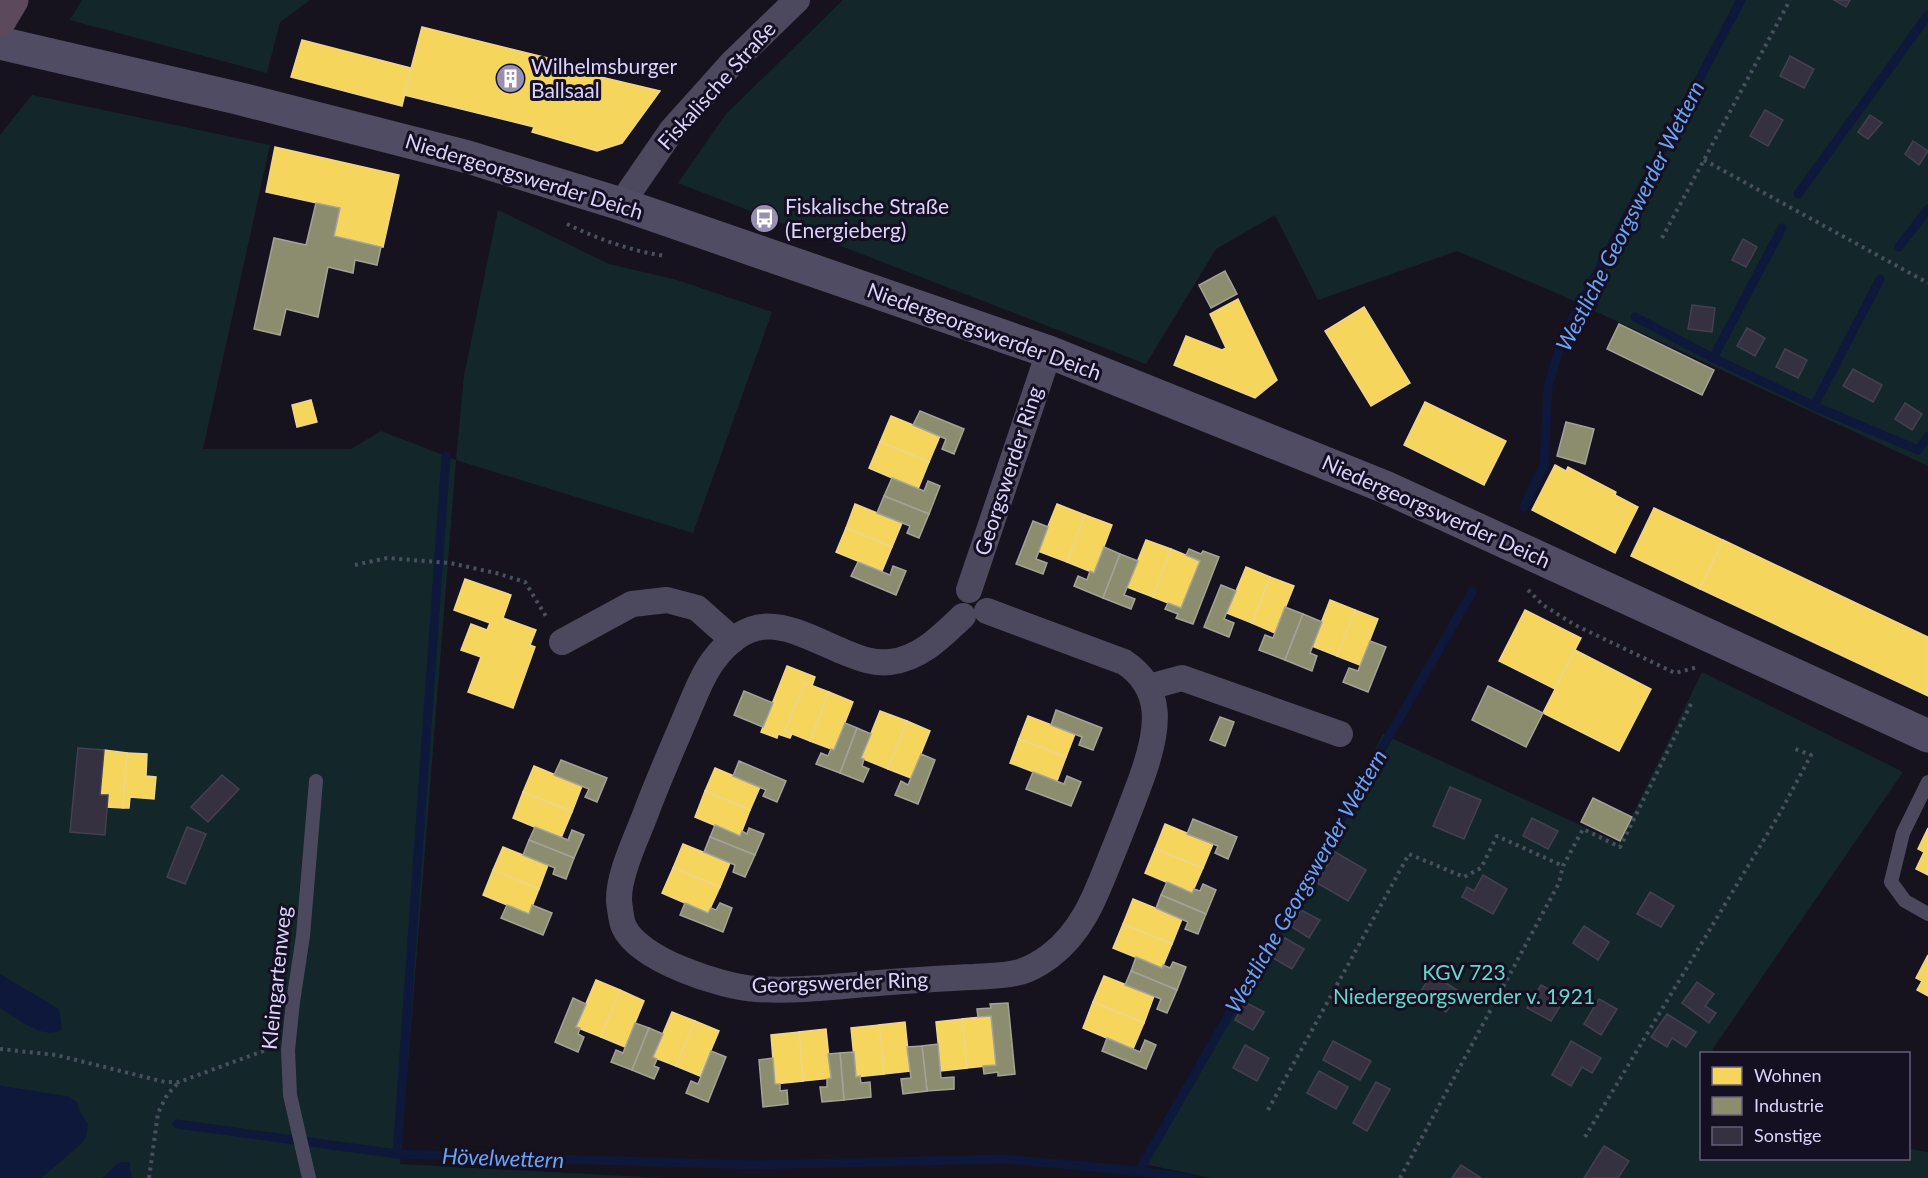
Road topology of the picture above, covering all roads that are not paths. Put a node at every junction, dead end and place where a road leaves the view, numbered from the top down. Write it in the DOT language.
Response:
graph roads {
  1 [pos="12,0"];
  2 [pos="797,0"];
  3 [pos="0,20"];
  4 [pos="0,43"];
  5 [pos="621,204"];
  6 [pos="1049,352"];
  7 [pos="975,613"];
  8 [pos="733,640"];
  9 [pos="562,642"];
  10 [pos="1149,687"];
  11 [pos="1340,734"];
  12 [pos="1928,736"];
  13 [pos="316,781"];
  14 [pos="1928,782"];
  15 [pos="1928,914"];
  16 [pos="309,1178"];
  1 -- 3 [label="highway"];
  2 -- 5 [label="street, Fiskalische Straße"];
  4 -- 5 [label="street, Niedergeorgswerder Deich"];
  5 -- 6 [label="street, Niedergeorgswerder Deich"];
  6 -- 7 [label="street, Georgswerder Ring"];
  6 -- 12 [label="street, Niedergeorgswerder Deich"];
  7 -- 8 [label="street, Georgswerder Ring"];
  7 -- 10 [label="street"];
  8 -- 9 [label="street"];
  8 -- 10 [label="street, Georgswerder Ring"];
  10 -- 11 [label="street"];
  13 -- 16 [label="lane, Kleingartenweg"];
  14 -- 15 [label="lane"];
}
